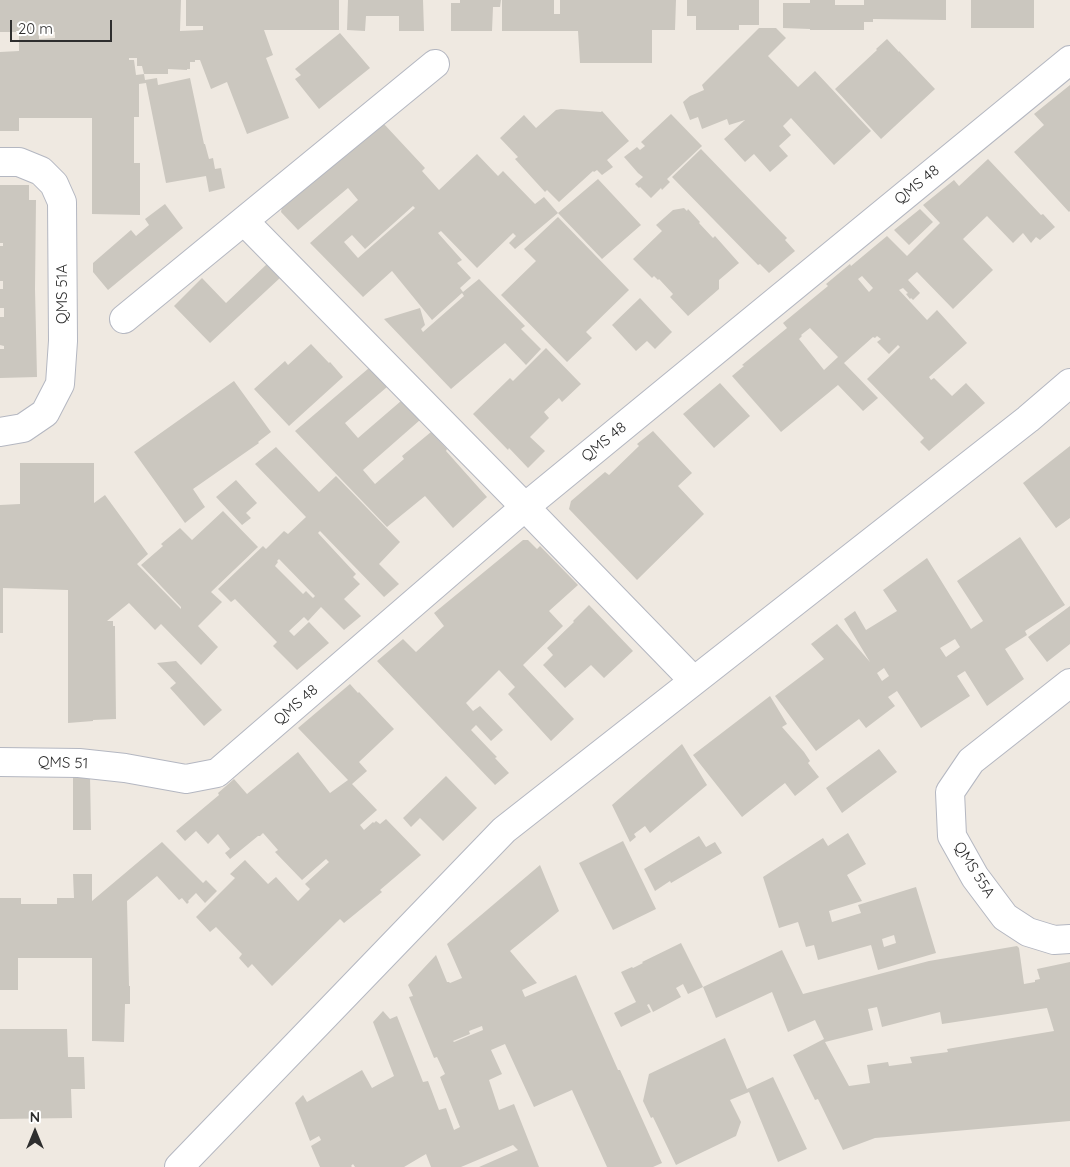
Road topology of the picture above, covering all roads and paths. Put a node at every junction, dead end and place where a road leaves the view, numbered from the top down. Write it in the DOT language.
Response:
graph roads {
  1 [pos="1070,60"];
  2 [pos="435,64"];
  3 [pos="0,162"];
  4 [pos="244,221"];
  5 [pos="124,319"];
  6 [pos="1070,382"];
  7 [pos="0,432"];
  8 [pos="525,507"];
  9 [pos="694,681"];
  10 [pos="1070,683"];
  11 [pos="0,762"];
  12 [pos="125,768"];
  13 [pos="1070,939"];
  14 [pos="179,1167"];
  1 -- 8 [label="street, QMS 48"];
  2 -- 4 [label="street"];
  3 -- 7 [label="street, QMS 51A"];
  4 -- 5 [label="street"];
  4 -- 8 [label="street"];
  6 -- 9 [label="street"];
  8 -- 9 [label="street"];
  8 -- 12 [label="street, QMS 48"];
  9 -- 14 [label="street"];
  10 -- 13 [label="street, QMS 55A"];
  11 -- 12 [label="street, QMS 51"];
}
